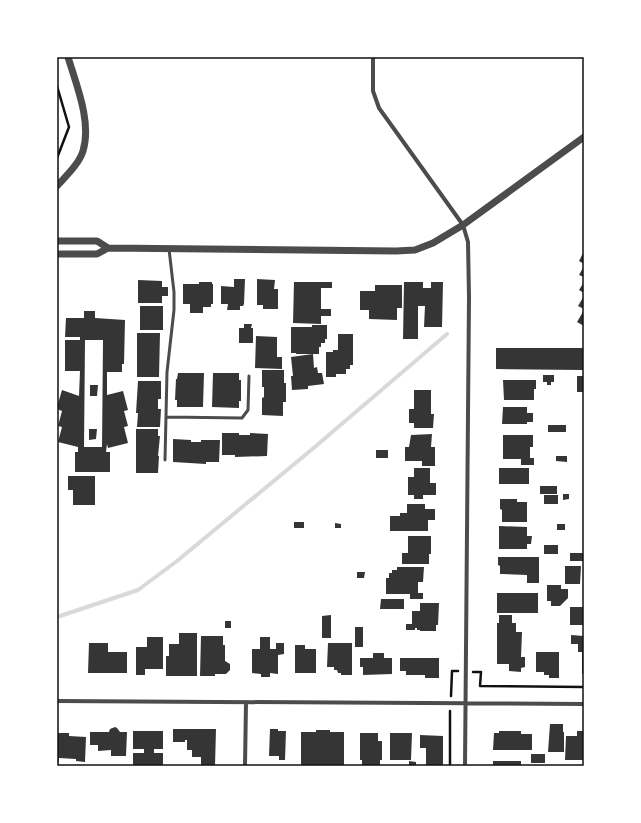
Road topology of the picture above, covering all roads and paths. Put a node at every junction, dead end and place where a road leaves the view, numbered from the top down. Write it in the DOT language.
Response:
graph roads {
  1 [pos="68,57"];
  2 [pos="373,57"];
  3 [pos="57,86"];
  4 [pos="584,137"];
  5 [pos="57,158"];
  6 [pos="57,186"];
  7 [pos="463,225"];
  8 [pos="57,241"];
  9 [pos="108,248"];
  10 [pos="169,249"];
  11 [pos="57,254"];
  12 [pos="248,376"];
  13 [pos="167,417"];
  14 [pos="165,460"];
  15 [pos="456,671"];
  16 [pos="475,672"];
  17 [pos="584,687"];
  18 [pos="451,688"];
  19 [pos="57,701"];
  20 [pos="246,702"];
  21 [pos="466,703"];
  22 [pos="584,704"];
  23 [pos="450,711"];
  24 [pos="245,766"];
  25 [pos="450,766"];
  26 [pos="465,766"];
  1 -- 6 [label="street"];
  2 -- 7 [label="street"];
  3 -- 5 [label="path"];
  4 -- 7 [label="street"];
  7 -- 10 [label="street"];
  7 -- 21 [label="street"];
  8 -- 9 [label="street"];
  9 -- 10 [label="street"];
  9 -- 11 [label="street"];
  10 -- 13 [label="lane"];
  12 -- 13 [label="lane"];
  13 -- 14 [label="lane"];
  15 -- 18 [label="path"];
  16 -- 17 [label="path"];
  19 -- 20 [label="street"];
  20 -- 21 [label="street"];
  20 -- 24 [label="street"];
  21 -- 22 [label="street"];
  21 -- 26 [label="street"];
  23 -- 25 [label="path"];
}
